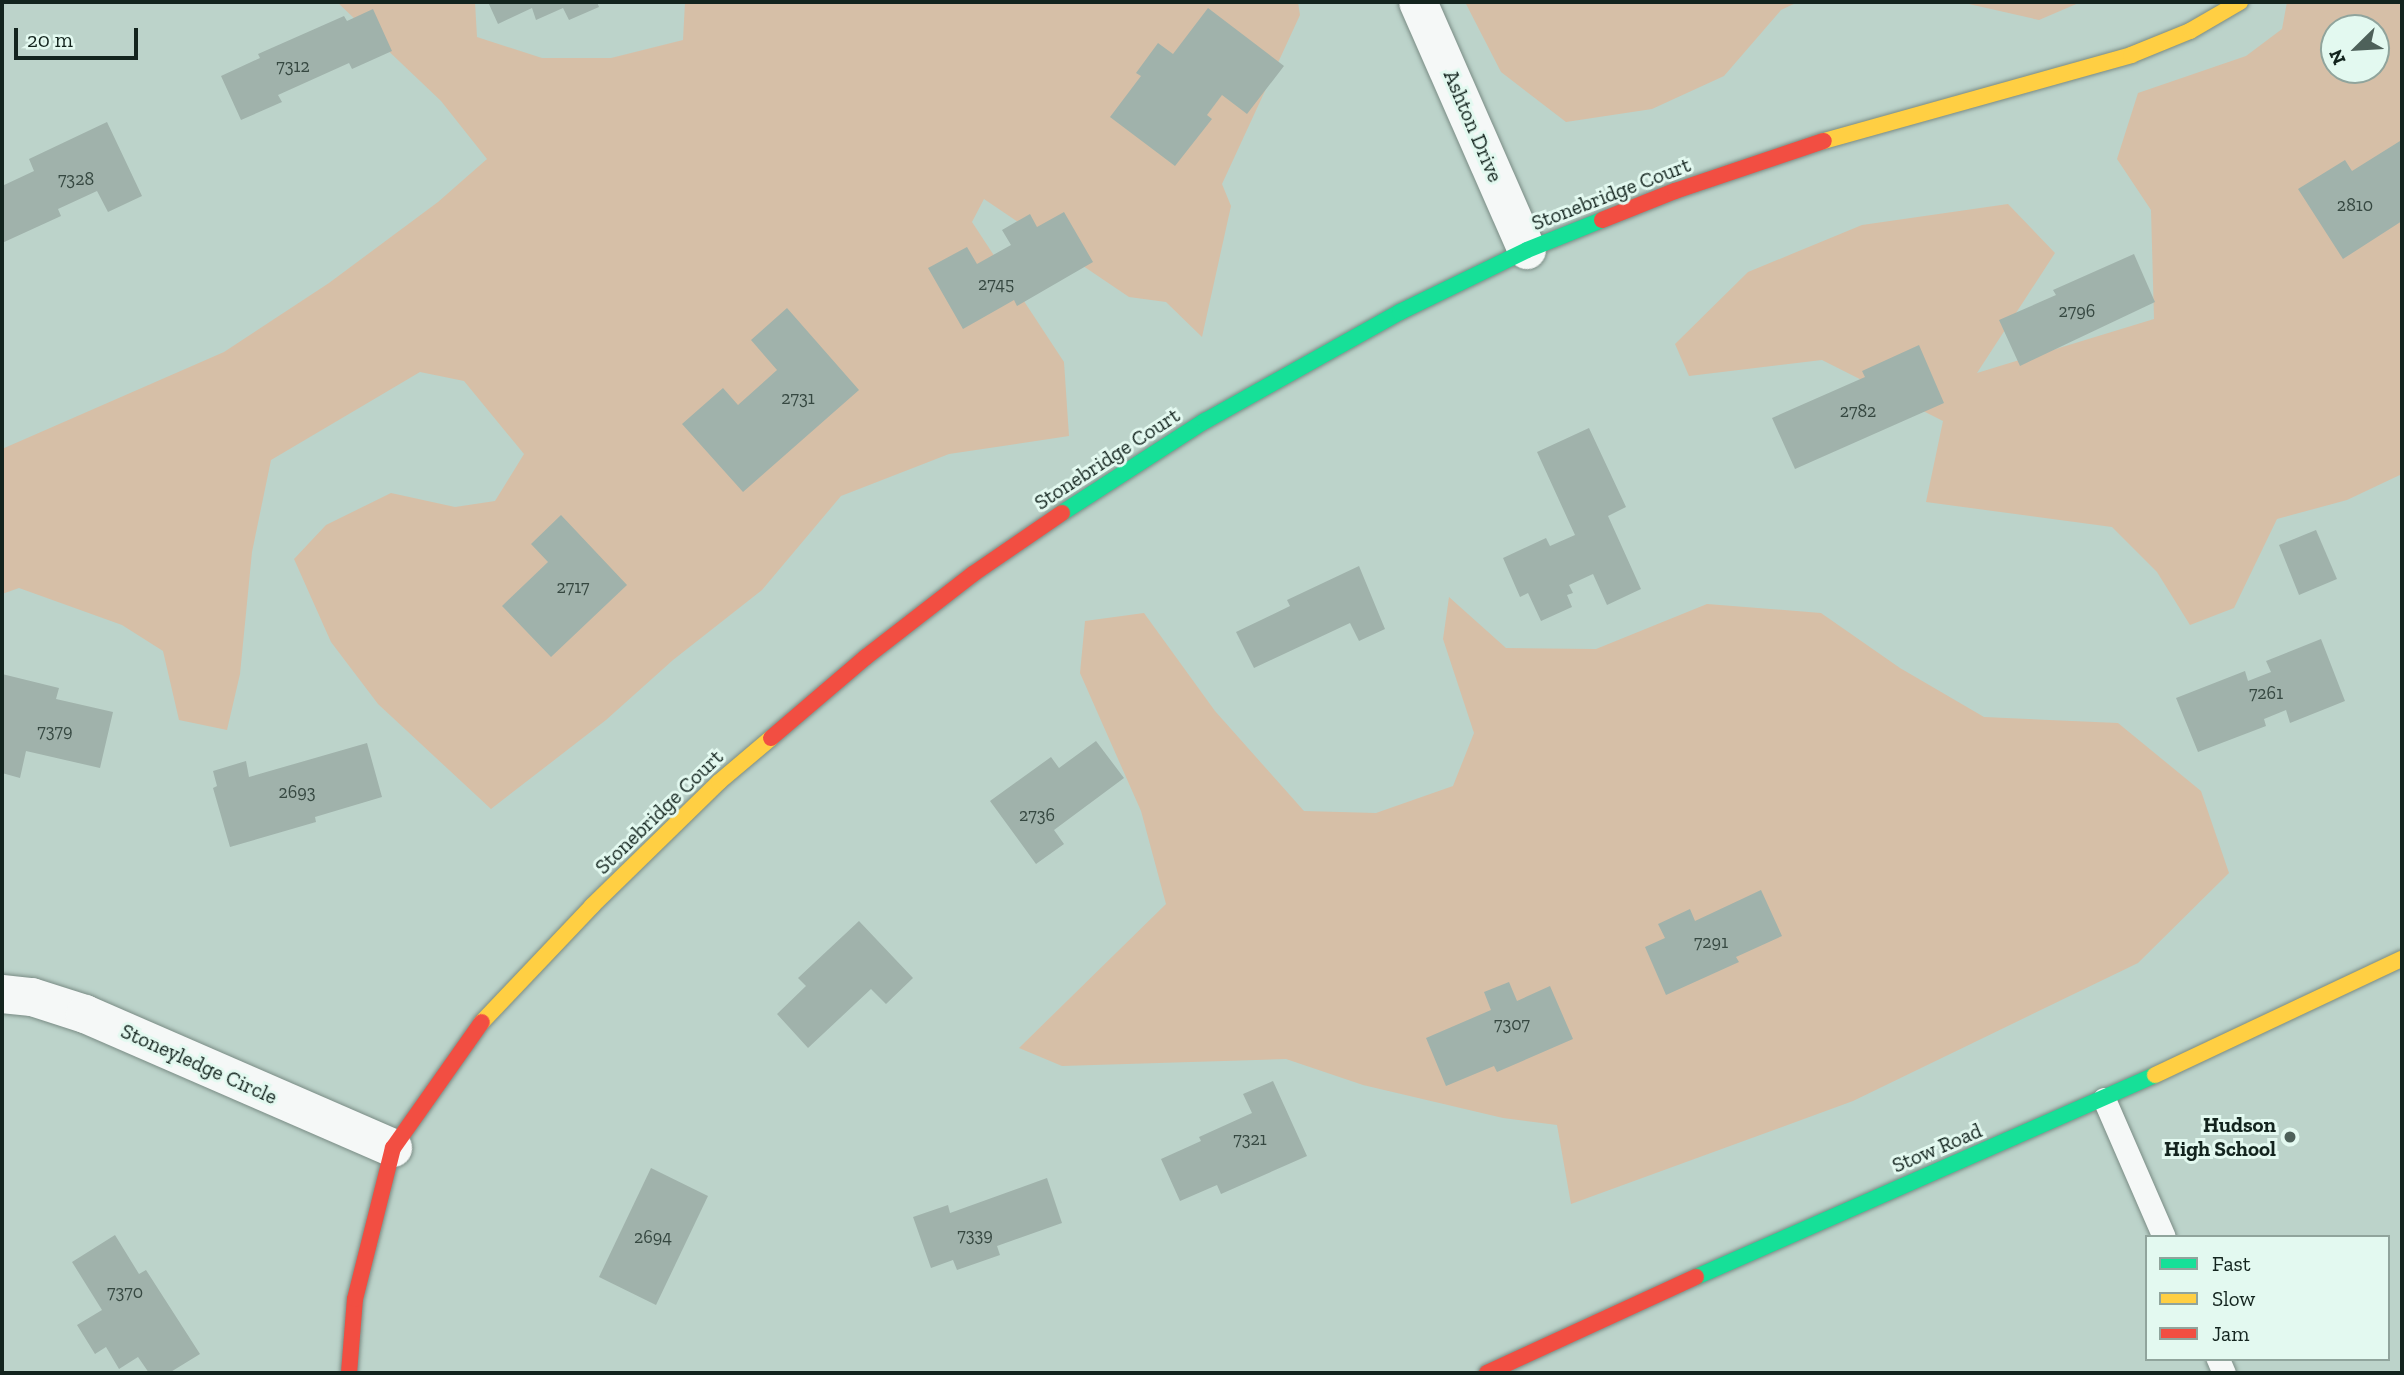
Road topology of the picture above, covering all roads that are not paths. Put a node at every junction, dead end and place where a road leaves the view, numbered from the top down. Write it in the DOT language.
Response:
graph roads {
  1 [pos="1418,2"];
  2 [pos="2240,2"];
  3 [pos="1527,250"];
  4 [pos="2402,959"];
  5 [pos="2,994"];
  6 [pos="2104,1099"];
  7 [pos="393,1148"];
  8 [pos="2163,1235"];
  9 [pos="349,1373"];
  10 [pos="1487,1373"];
  1 -- 3 [label="street, Ashton Drive"];
  2 -- 3 [label="street, Stonebridge Court"];
  3 -- 7 [label="street, Stonebridge Court"];
  4 -- 6 [label="street, Stow Road"];
  5 -- 7 [label="street, Stoneyledge Circle"];
  6 -- 8 [label="lane"];
  6 -- 10 [label="street, Stow Road"];
  7 -- 9 [label="street, Stonebridge Court"];
}
